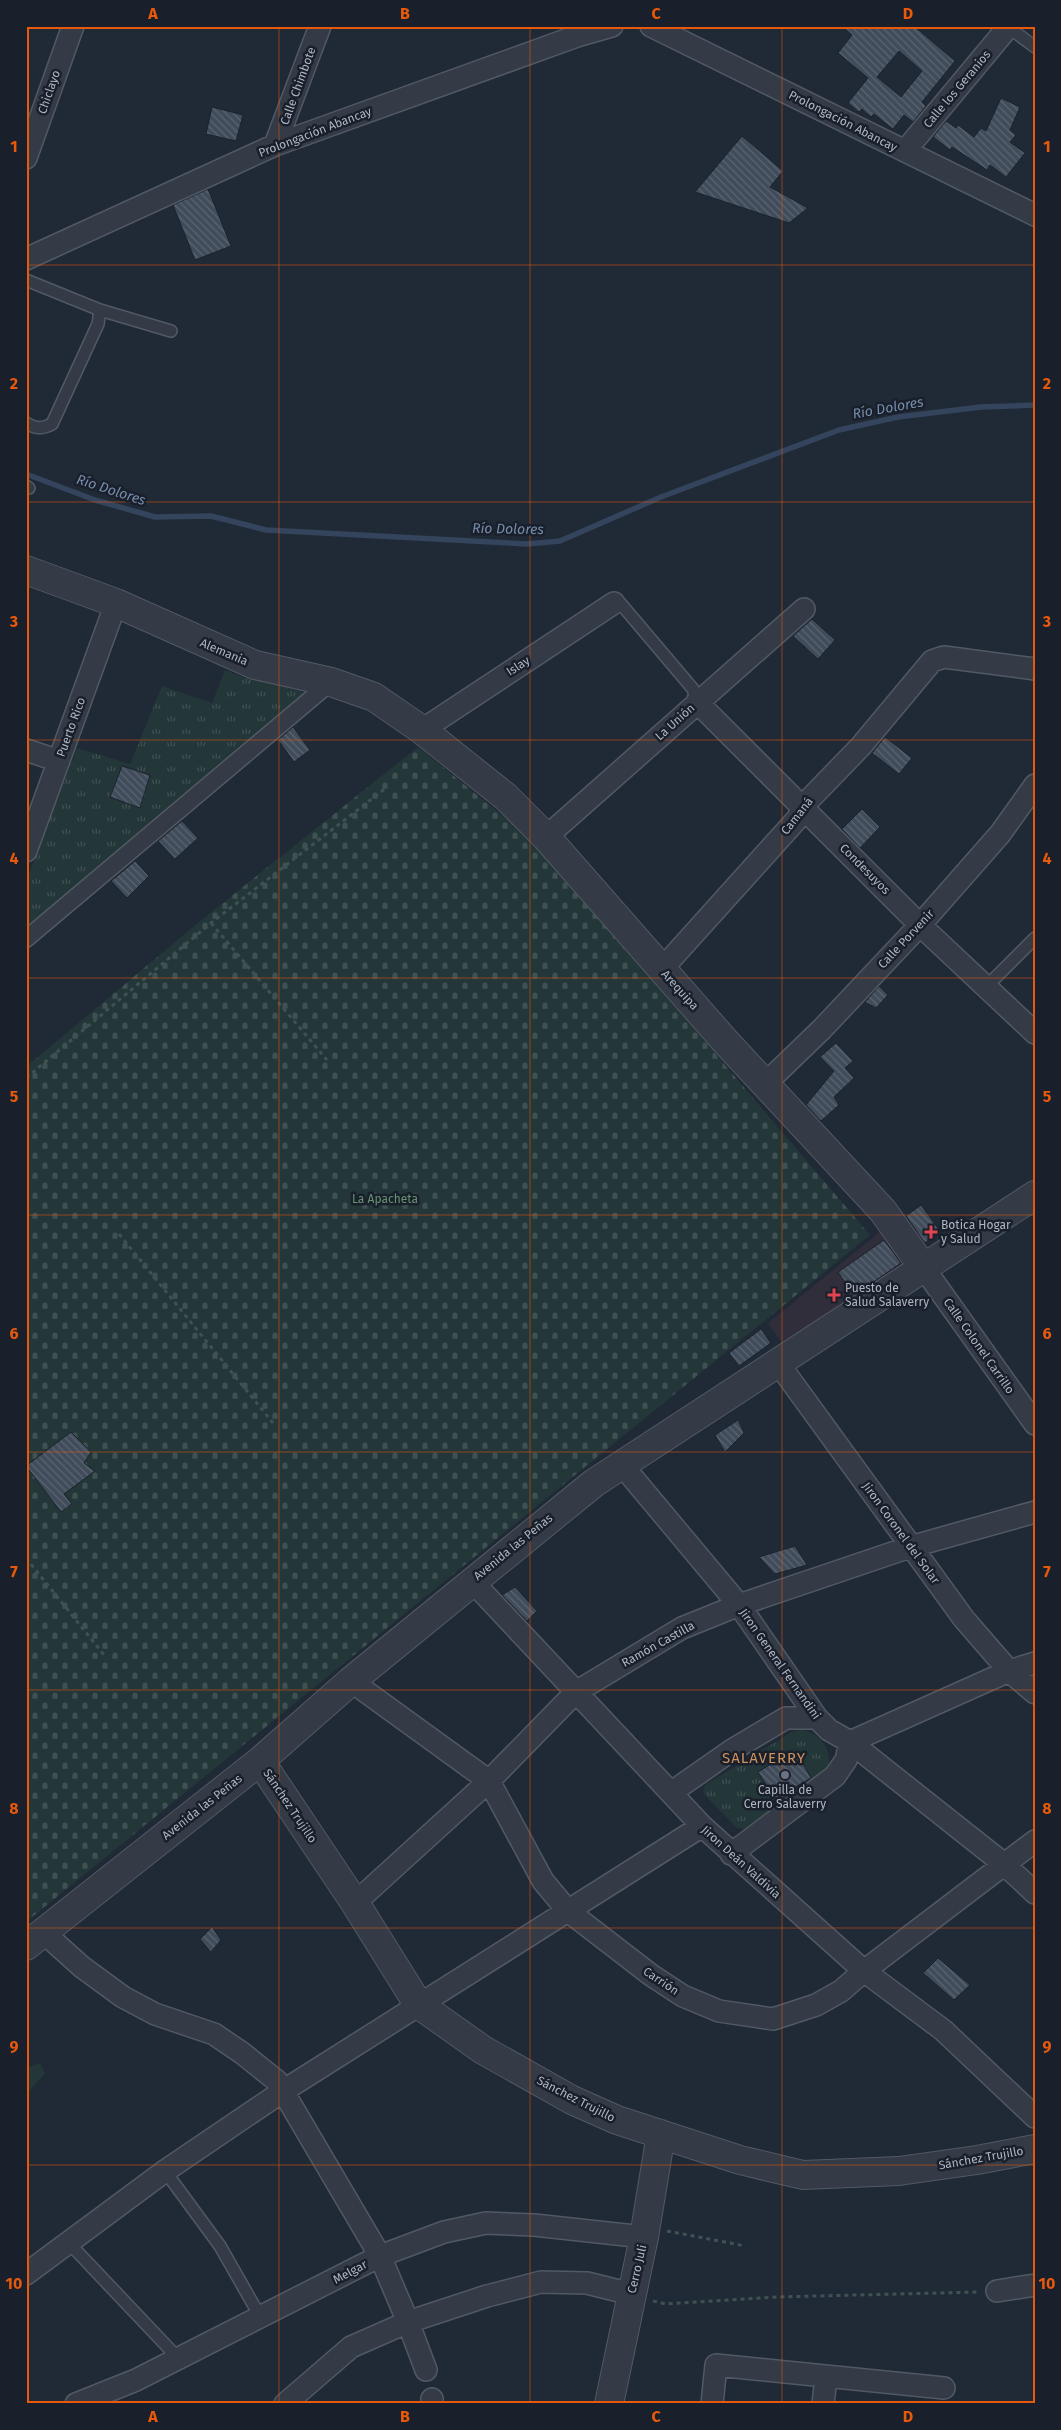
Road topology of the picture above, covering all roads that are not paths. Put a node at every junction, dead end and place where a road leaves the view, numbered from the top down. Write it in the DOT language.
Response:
graph roads {
  1 [pos="73,26"];
  2 [pos="320,26"];
  3 [pos="612,26"];
  4 [pos="651,26"];
  5 [pos="1008,26"];
  6 [pos="575,31"];
  7 [pos="1035,47"];
  8 [pos="275,145"];
  9 [pos="905,151"];
  10 [pos="26,158"];
  11 [pos="1035,216"];
  12 [pos="26,259"];
  13 [pos="26,280"];
  14 [pos="100,310"];
  15 [pos="171,331"];
  16 [pos="26,423"];
  17 [pos="26,570"];
  18 [pos="116,603"];
  19 [pos="614,603"];
  20 [pos="804,609"];
  21 [pos="1035,669"];
  22 [pos="331,682"];
  23 [pos="697,702"];
  24 [pos="422,730"];
  25 [pos="26,750"];
  26 [pos="58,762"];
  27 [pos="1035,785"];
  28 [pos="803,806"];
  29 [pos="546,837"];
  30 [pos="26,851"];
  31 [pos="920,925"];
  32 [pos="1035,938"];
  33 [pos="26,939"];
  34 [pos="662,969"];
  35 [pos="986,987"];
  36 [pos="1035,1033"];
  37 [pos="765,1084"];
  38 [pos="1035,1195"];
  39 [pos="923,1267"];
  40 [pos="778,1363"];
  41 [pos="1035,1424"];
  42 [pos="622,1465"];
  43 [pos="1035,1512"];
  44 [pos="910,1547"];
  45 [pos="472,1581"];
  46 [pos="738,1605"];
  47 [pos="1035,1663"];
  48 [pos="1009,1671"];
  49 [pos="351,1681"];
  50 [pos="576,1692"];
  51 [pos="1035,1693"];
  52 [pos="817,1718"];
  53 [pos="850,1742"];
  54 [pos="260,1761"];
  55 [pos="489,1781"];
  56 [pos="672,1792"];
  57 [pos="702,1826"];
  58 [pos="1035,1841"];
  59 [pos="731,1854"];
  60 [pos="1004,1864"];
  61 [pos="1035,1893"];
  62 [pos="355,1903"];
  63 [pos="568,1911"];
  64 [pos="35,1939"];
  65 [pos="864,1971"];
  66 [pos="418,2004"];
  67 [pos="283,2092"];
  68 [pos="1035,2117"];
  69 [pos="661,2134"];
  70 [pos="1035,2149"];
  71 [pos="165,2171"];
  72 [pos="645,2232"];
  73 [pos="70,2243"];
  74 [pos="380,2256"];
  75 [pos="26,2274"];
  76 [pos="1035,2285"];
  77 [pos="996,2291"];
  78 [pos="631,2294"];
  79 [pos="261,2318"];
  80 [pos="408,2322"];
  81 [pos="178,2358"];
  82 [pos="426,2370"];
  83 [pos="826,2377"];
  84 [pos="944,2388"];
  85 [pos="76,2404"];
  86 [pos="285,2404"];
  87 [pos="609,2404"];
  88 [pos="712,2404"];
  89 [pos="823,2404"];
  1 -- 10 [label="street, Chiclayo"];
  2 -- 8 [label="street, Calle Chimbote"];
  3 -- 6 [label="street, Prolongación Abancay"];
  4 -- 9 [label="street, Prolongación Abancay"];
  5 -- 7 [label="lane"];
  5 -- 9 [label="street, Calle los Geranios"];
  6 -- 8 [label="street, Prolongación Abancay"];
  8 -- 12 [label="street, Prolongación Abancay"];
  9 -- 11 [label="street, Prolongación Abancay"];
  13 -- 14 [label="lane"];
  14 -- 15 [label="lane"];
  14 -- 16 [label="lane"];
  17 -- 18 [label="street, Alemania"];
  18 -- 22 [label="street, Alemania"];
  18 -- 26 [label="street, Puerto Rico"];
  19 -- 23 [label="lane"];
  19 -- 24 [label="street, Islay"];
  20 -- 23 [label="street, La Unión"];
  21 -- 28 [label="street, Camaná"];
  22 -- 24 [label="street, Alemania"];
  22 -- 33 [label="street"];
  23 -- 28 [label="street, Condesuyos"];
  23 -- 29 [label="street, La Unión"];
  24 -- 29 [label="street, Arequipa"];
  25 -- 26 [label="street"];
  26 -- 30 [label="street, Puerto Rico"];
  27 -- 31 [label="street, Calle Porvenir"];
  28 -- 31 [label="street, Condesuyos"];
  28 -- 34 [label="street, Camaná"];
  29 -- 34 [label="street, Arequipa"];
  31 -- 35 [label="street, Condesuyos"];
  31 -- 37 [label="street, Calle Porvenir"];
  32 -- 35 [label="lane"];
  34 -- 37 [label="street, Arequipa"];
  35 -- 36 [label="street, Condesuyos"];
  37 -- 39 [label="street, Arequipa"];
  38 -- 39 [label="street, Avenida las Peñas"];
  39 -- 40 [label="street, Avenida las Peñas"];
  39 -- 41 [label="street, Calle Colonel Carrillo"];
  40 -- 42 [label="street, Avenida las Peñas"];
  40 -- 44 [label="street, Jiron Coronel del Solar"];
  42 -- 45 [label="street, Avenida las Peñas"];
  42 -- 46 [label="street, Jiron General Fernandini"];
  43 -- 44 [label="street, Ramón Castilla"];
  44 -- 46 [label="street, Ramón Castilla"];
  44 -- 48 [label="street, Jiron Coronel del Solar"];
  45 -- 49 [label="street, Avenida las Peñas"];
  45 -- 50 [label="street, Jiron Deán Valdivia"];
  46 -- 50 [label="street, Ramón Castilla"];
  46 -- 52 [label="street, Jiron General Fernandini"];
  47 -- 48 [label="street"];
  48 -- 51 [label="street, Jiron Coronel del Solar"];
  48 -- 53 [label="street"];
  49 -- 54 [label="street, Avenida las Peñas"];
  49 -- 55 [label="street, Carrión"];
  50 -- 55 [label="street, Ramón Castilla"];
  50 -- 56 [label="street, Jiron Deán Valdivia"];
  52 -- 53 [label="street, Jiron General Fernandini"];
  52 -- 56 [label="street"];
  53 -- 59 [label="street"];
  53 -- 60 [label="street, Jiron General Fernandini"];
  54 -- 62 [label="street, Sánchez Trujillo"];
  54 -- 64 [label="street, Avenida las Peñas"];
  55 -- 62 [label="street, Ramón Castilla"];
  55 -- 63 [label="street, Carrión"];
  56 -- 57 [label="street, Jiron Deán Valdivia"];
  57 -- 59 [label="street, Jiron Deán Valdivia"];
  57 -- 63 [label="street"];
  58 -- 60 [label="street, Carrión"];
  59 -- 65 [label="street, Jiron Deán Valdivia"];
  60 -- 61 [label="street, Jiron General Fernandini"];
  60 -- 65 [label="street, Carrión"];
  62 -- 66 [label="street, Sánchez Trujillo"];
  63 -- 65 [label="street, Carrión"];
  63 -- 66 [label="street"];
  64 -- 67 [label="street"];
  65 -- 68 [label="street, Jiron Deán Valdivia"];
  66 -- 67 [label="street"];
  66 -- 69 [label="street, Sánchez Trujillo"];
  67 -- 71 [label="street"];
  67 -- 74 [label="street"];
  69 -- 70 [label="street, Sánchez Trujillo"];
  69 -- 72 [label="street, Cerro Juli"];
  71 -- 73 [label="street"];
  71 -- 79 [label="lane"];
  72 -- 74 [label="street, Melgar"];
  72 -- 78 [label="street, Cerro Juli"];
  73 -- 75 [label="street"];
  73 -- 81 [label="lane"];
  74 -- 79 [label="street, Melgar"];
  74 -- 80 [label="street"];
  76 -- 77 [label="street"];
  78 -- 80 [label="street"];
  78 -- 87 [label="street, Cerro Juli"];
  79 -- 81 [label="street, Melgar"];
  80 -- 82 [label="street"];
  80 -- 86 [label="street"];
  81 -- 85 [label="street, Melgar"];
  83 -- 84 [label="street"];
  83 -- 88 [label="street"];
  83 -- 89 [label="street"];
}
